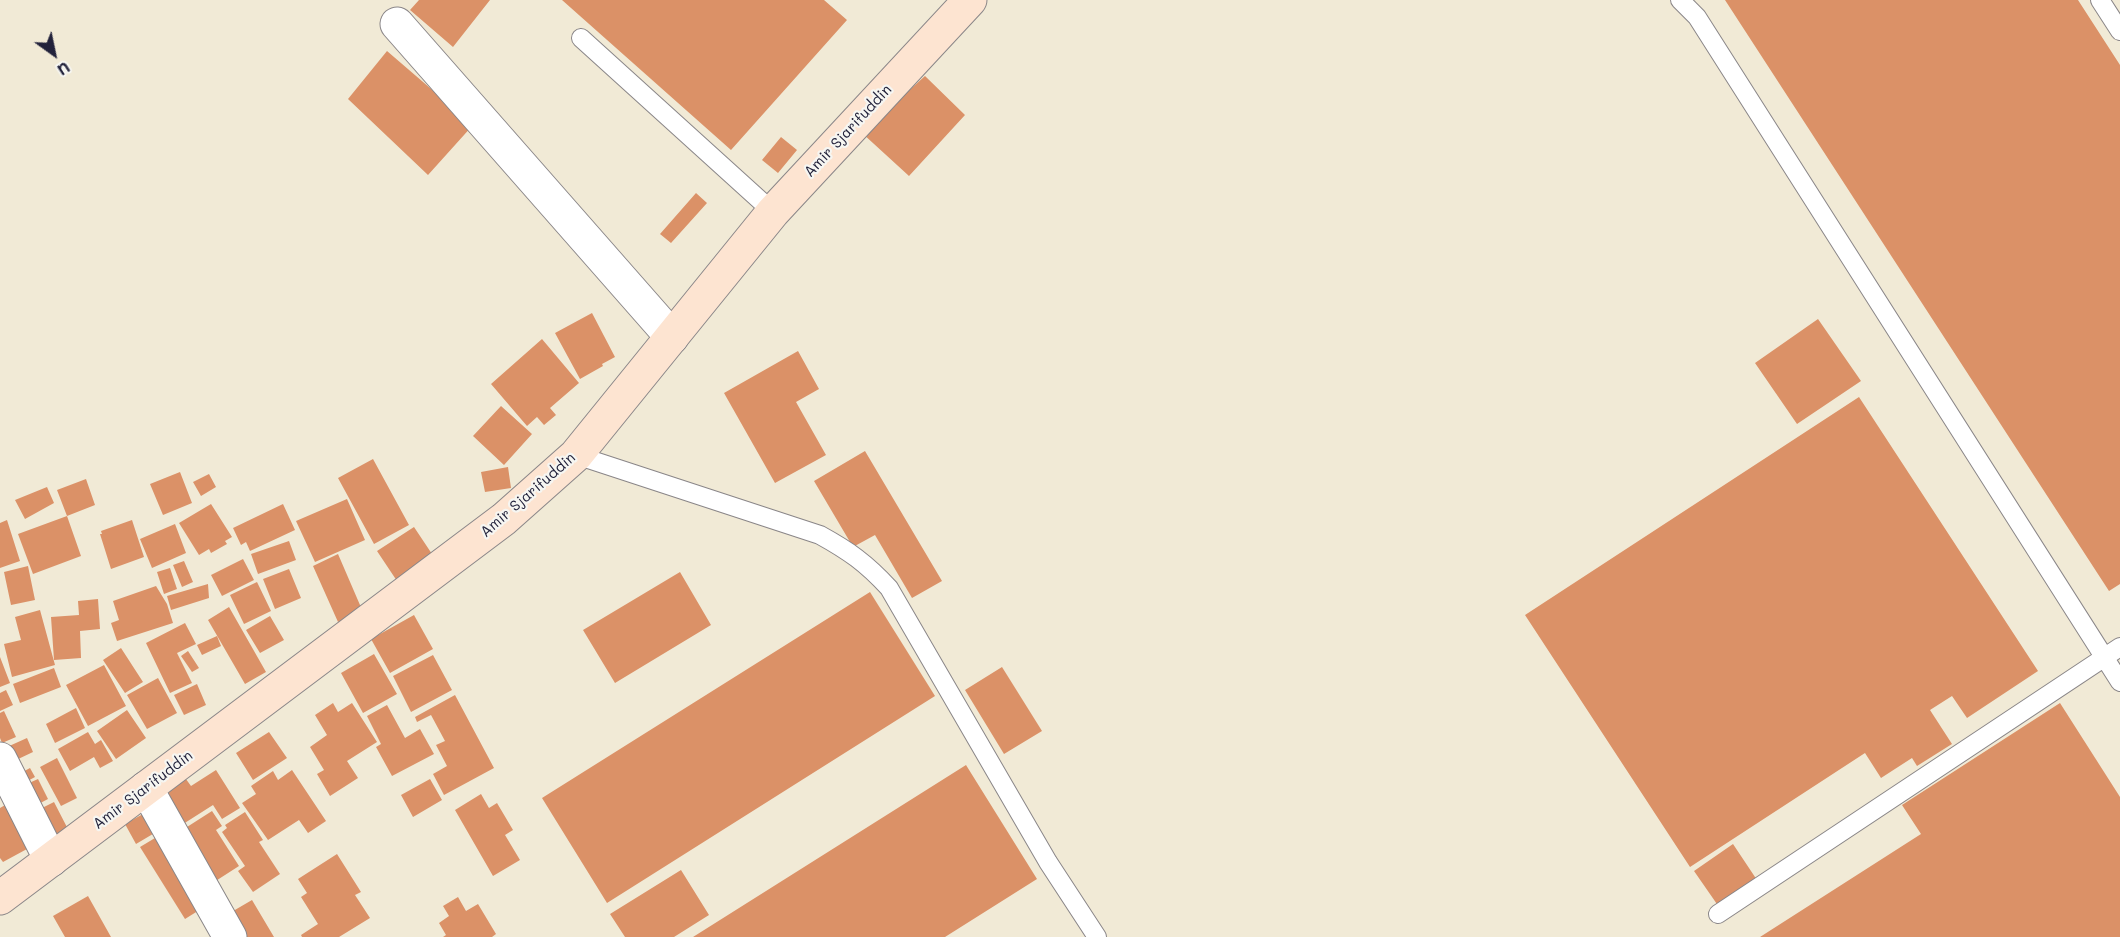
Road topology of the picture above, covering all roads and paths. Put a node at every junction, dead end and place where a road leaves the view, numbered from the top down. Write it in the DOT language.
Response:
graph roads {
  1 [pos="970,0"];
  2 [pos="1680,0"];
  3 [pos="2100,0"];
  4 [pos="397,24"];
  5 [pos="2120,31"];
  6 [pos="581,38"];
  7 [pos="773,212"];
  8 [pos="672,337"];
  9 [pos="576,455"];
  10 [pos="2120,646"];
  11 [pos="2104,657"];
  12 [pos="2120,682"];
  13 [pos="0,759"];
  14 [pos="146,788"];
  15 [pos="51,860"];
  16 [pos="0,898"];
  17 [pos="1718,914"];
  18 [pos="230,937"];
  19 [pos="1097,937"];
  1 -- 7 [label="main road, Amir Sjarifuddin"];
  2 -- 11 [label="lane"];
  3 -- 5 [label="lane"];
  4 -- 8 [label="street"];
  6 -- 7 [label="lane"];
  7 -- 8 [label="main road, Amir Sjarifuddin"];
  8 -- 9 [label="main road, Amir Sjarifuddin"];
  9 -- 14 [label="main road, Amir Sjarifuddin"];
  9 -- 19 [label="lane"];
  10 -- 11 [label="lane"];
  11 -- 12 [label="lane"];
  11 -- 17 [label="lane"];
  13 -- 15 [label="street"];
  14 -- 15 [label="main road, Amir Sjarifuddin"];
  14 -- 18 [label="street"];
  15 -- 16 [label="main road, Amir Sjarifuddin"];
}
